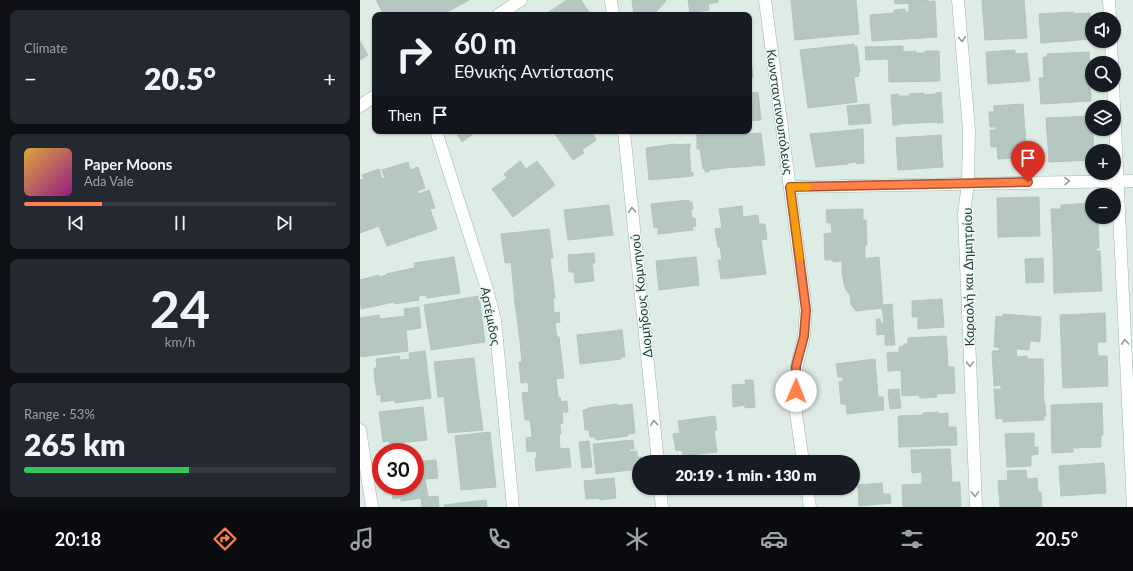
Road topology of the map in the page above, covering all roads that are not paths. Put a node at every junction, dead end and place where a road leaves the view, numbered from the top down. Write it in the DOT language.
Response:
graph roads {
  1 [pos="521,0"];
  2 [pos="611,0"];
  3 [pos="765,0"];
  4 [pos="958,0"];
  5 [pos="1109,0"];
  6 [pos="503,12"];
  7 [pos="612,12"];
  8 [pos="1110,12"];
  9 [pos="1113,92"];
  10 [pos="372,98"];
  11 [pos="360,106"];
  12 [pos="437,134"];
  13 [pos="624,134"];
  14 [pos="1116,144"];
  15 [pos="1118,180"];
  16 [pos="1133,181"];
  17 [pos="968,183"];
  18 [pos="790,187"];
  19 [pos="360,430"];
  20 [pos="657,455"];
  21 [pos="803,455"];
  22 [pos="661,495"];
  23 [pos="808,495"];
  24 [pos="372,507"];
  25 [pos="513,507"];
  26 [pos="662,507"];
  27 [pos="810,507"];
  28 [pos="976,507"];
  29 [pos="1133,507"];
  1 -- 6 [label="street"];
  2 -- 7 [label="street"];
  3 -- 18 [label="street, Κωνσταντινουπόλεως"];
  4 -- 17 [label="street, Καραολή και Δημητρίου, one-way"];
  5 -- 8 [label="street"];
  9 -- 14 [label="street"];
  10 -- 11 [label="street"];
  12 -- 25 [label="street, Αρτέμιδος"];
  20 -- 13 [label="street, Διομήδους Κομνηνού, one-way"];
  15 -- 16 [label="street"];
  17 -- 15 [label="street, one-way"];
  29 -- 15 [label="street, one-way"];
  17 -- 18 [label="street"];
  17 -- 28 [label="street, Καραολή και Δημητρίου, one-way"];
  18 -- 21 [label="street, Κωνσταντινουπόλεως"];
  19 -- 24 [label="street"];
  22 -- 26 [label="street"];
  23 -- 27 [label="street"];
}
